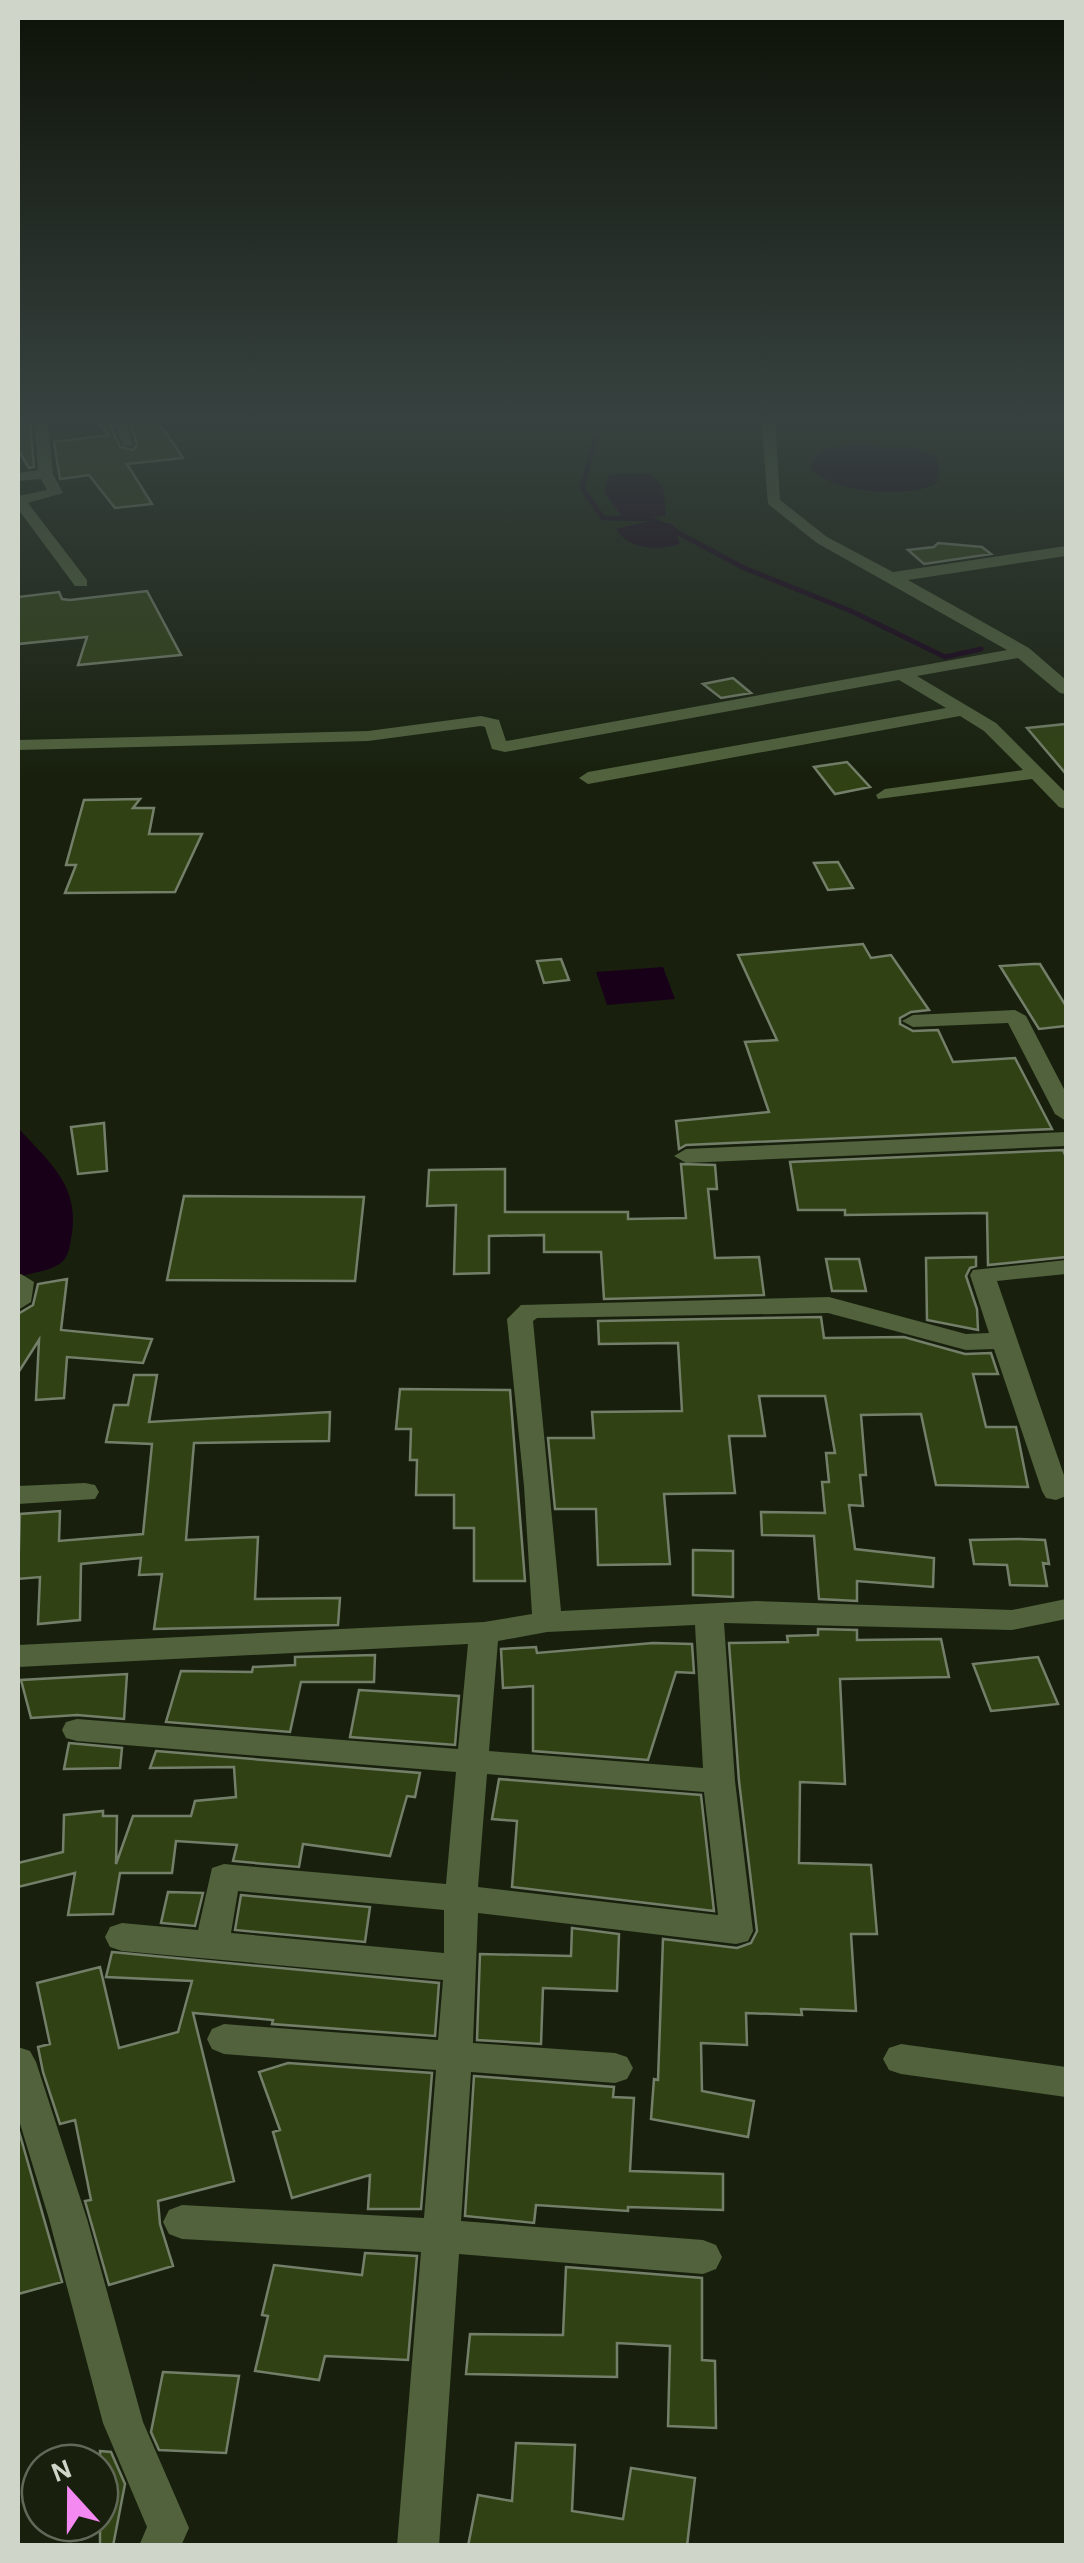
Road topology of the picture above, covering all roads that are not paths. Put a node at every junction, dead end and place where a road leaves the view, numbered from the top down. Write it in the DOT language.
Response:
graph roads {
  1 [pos="47,538"];
  2 [pos="819,538"];
  3 [pos="1066,551"];
  4 [pos="894,577"];
  5 [pos="82,583"];
  6 [pos="1023,652"];
  7 [pos="1057,670"];
  8 [pos="901,674"];
  9 [pos="1066,689"];
  10 [pos="960,711"];
  11 [pos="18,745"];
  12 [pos="1039,773"];
  13 [pos="588,778"];
  14 [pos="885,795"];
  15 [pos="1066,803"];
  16 [pos="913,1021"];
  17 [pos="1066,1114"];
  18 [pos="1066,1139"];
  19 [pos="686,1156"];
  20 [pos="1066,1267"];
  21 [pos="1004,1341"];
  22 [pos="1056,1491"];
  23 [pos="85,1492"];
  24 [pos="18,1495"];
  25 [pos="1066,1609"];
  26 [pos="709,1614"];
  27 [pos="547,1622"];
  28 [pos="484,1632"];
  29 [pos="18,1656"];
  30 [pos="77,1730"];
  31 [pos="475,1761"];
  32 [pos="719,1782"];
  33 [pos="461,1898"];
  34 [pos="122,1937"];
  35 [pos="212,1946"];
  36 [pos="460,1968"];
  37 [pos="224,2039"];
  38 [pos="454,2057"];
  39 [pos="901,2059"];
  40 [pos="18,2062"];
  41 [pos="615,2068"];
  42 [pos="1066,2082"];
  43 [pos="182,2222"];
  44 [pos="442,2236"];
  45 [pos="702,2256"];
  46 [pos="160,2546"];
  47 [pos="418,2546"];
  1 -- 5 [label="street"];
  2 -- 4 [label="street"];
  3 -- 4 [label="street"];
  4 -- 6 [label="street"];
  6 -- 7 [label="street"];
  6 -- 8 [label="street"];
  7 -- 9 [label="street"];
  8 -- 10 [label="street"];
  8 -- 11 [label="street"];
  10 -- 12 [label="street"];
  10 -- 13 [label="street"];
  12 -- 14 [label="street"];
  12 -- 15 [label="street"];
  16 -- 17 [label="street"];
  18 -- 19 [label="street"];
  20 -- 21 [label="street"];
  21 -- 22 [label="street"];
  21 -- 27 [label="street"];
  23 -- 24 [label="street"];
  25 -- 26 [label="street"];
  26 -- 27 [label="street"];
  26 -- 32 [label="street"];
  27 -- 28 [label="street"];
  28 -- 29 [label="street"];
  28 -- 31 [label="street"];
  30 -- 31 [label="street"];
  31 -- 32 [label="street"];
  31 -- 33 [label="street"];
  32 -- 33 [label="street"];
  33 -- 35 [label="street"];
  33 -- 36 [label="street"];
  34 -- 35 [label="street"];
  35 -- 36 [label="street"];
  36 -- 38 [label="street"];
  37 -- 38 [label="street"];
  38 -- 41 [label="street"];
  38 -- 44 [label="street"];
  39 -- 42 [label="street"];
  40 -- 46 [label="street"];
  43 -- 44 [label="street"];
  44 -- 45 [label="street"];
  44 -- 47 [label="street"];
}
